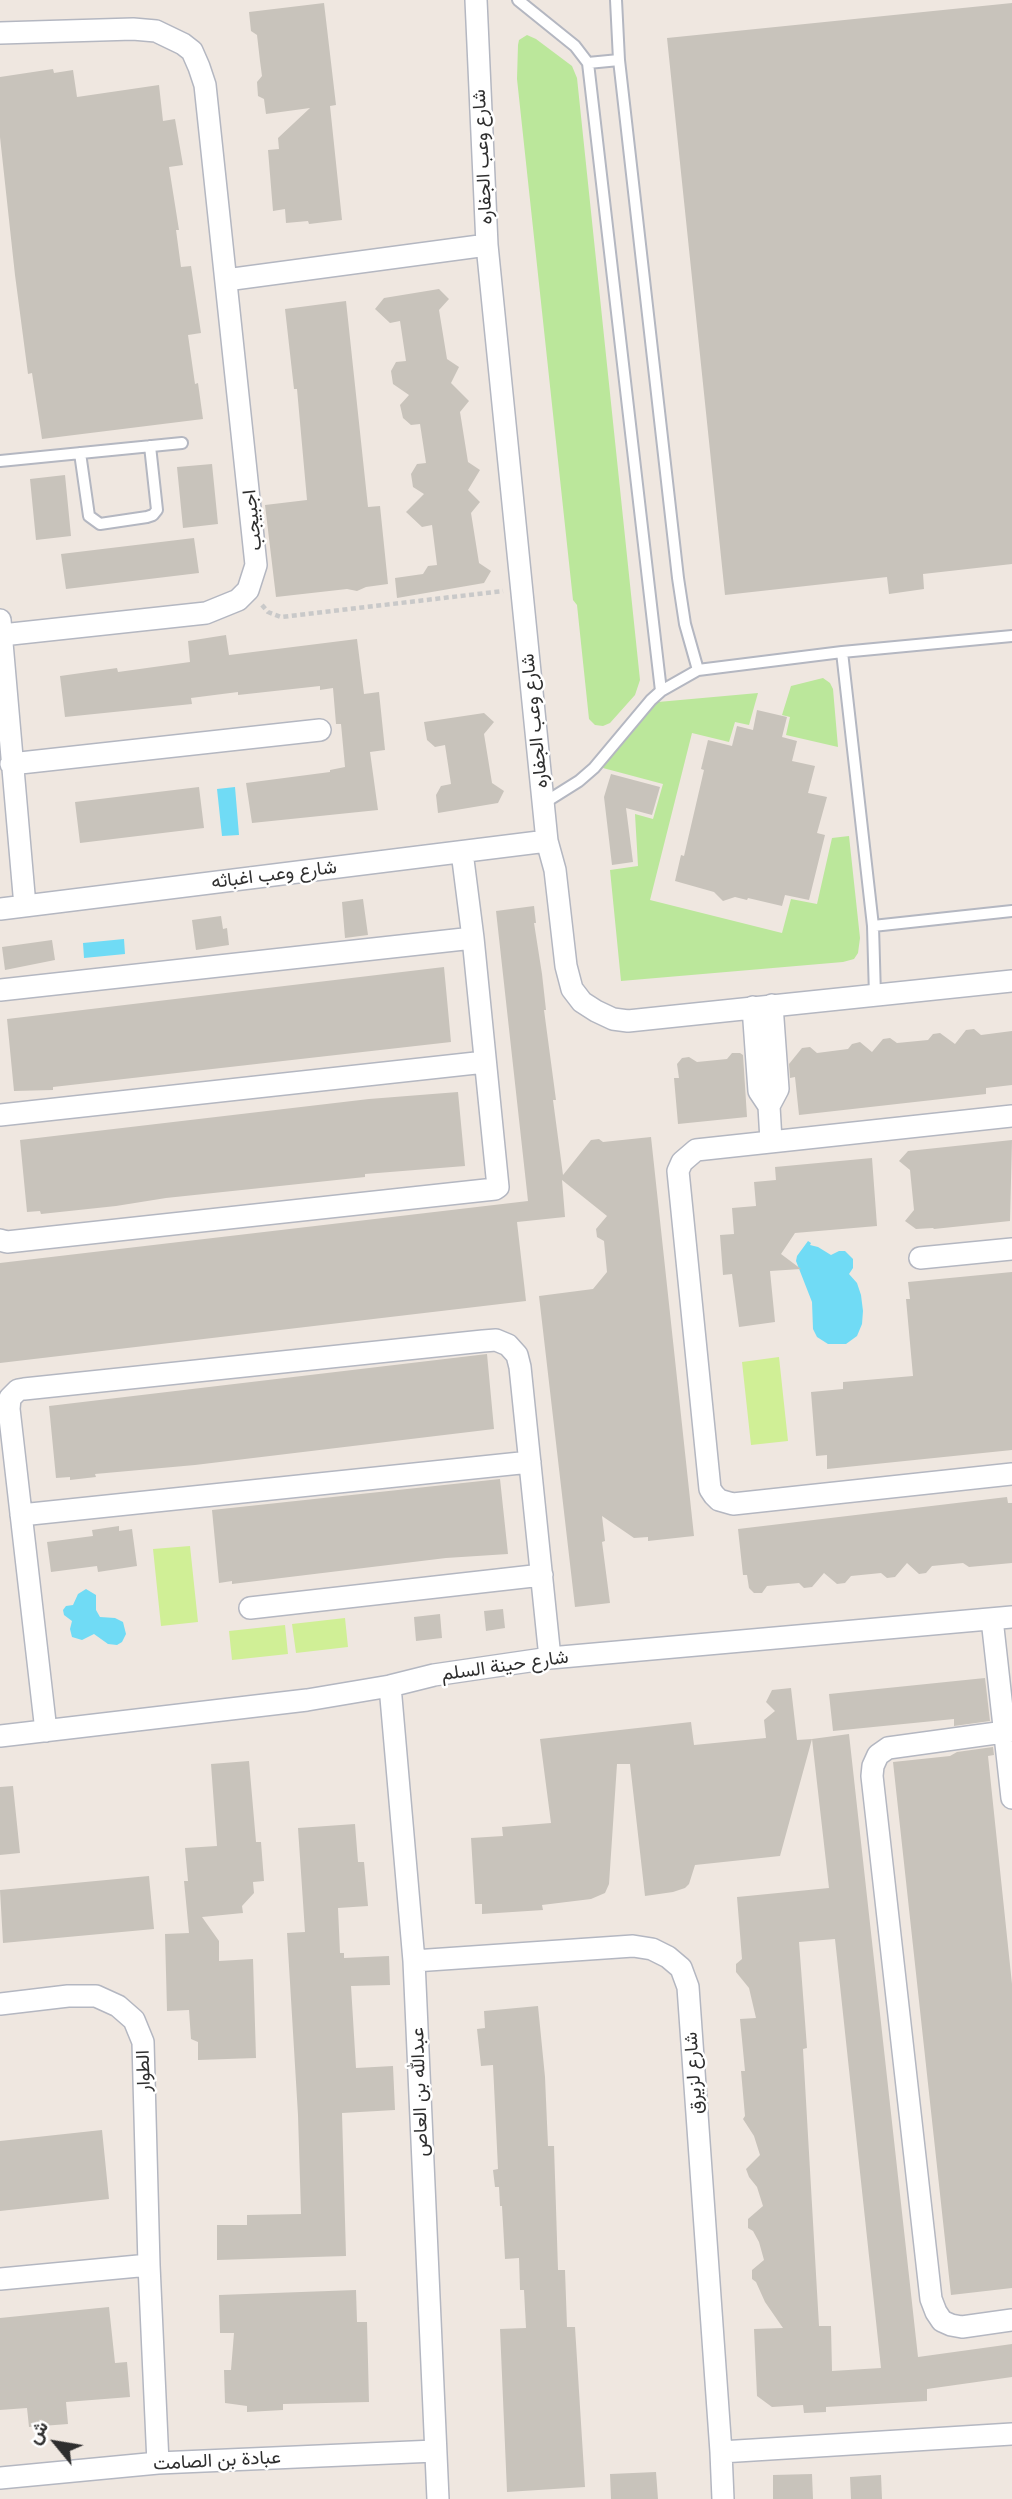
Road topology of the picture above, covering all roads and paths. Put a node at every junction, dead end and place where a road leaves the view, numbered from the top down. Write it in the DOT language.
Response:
graph roads {
  1 [pos="475,0"];
  2 [pos="518,0"];
  3 [pos="616,0"];
  4 [pos="0,33"];
  5 [pos="619,60"];
  6 [pos="588,63"];
  7 [pos="487,245"];
  8 [pos="226,280"];
  9 [pos="182,443"];
  10 [pos="150,446"];
  11 [pos="80,453"];
  12 [pos="0,461"];
  13 [pos="521,589"];
  14 [pos="248,590"];
  15 [pos="1,627"];
  16 [pos="1012,636"];
  17 [pos="842,652"];
  18 [pos="698,670"];
  19 [pos="661,691"];
  20 [pos="320,730"];
  21 [pos="11,764"];
  22 [pos="544,803"];
  23 [pos="547,841"];
  24 [pos="462,852"];
  25 [pos="24,905"];
  26 [pos="0,909"];
  27 [pos="1012,911"];
  28 [pos="873,926"];
  29 [pos="473,938"];
  30 [pos="1012,981"];
  31 [pos="0,990"];
  32 [pos="875,996"];
  33 [pos="762,1006"];
  34 [pos="485,1062"];
  35 [pos="0,1115"];
  36 [pos="1012,1116"];
  37 [pos="771,1141"];
  38 [pos="0,1240"];
  39 [pos="1012,1249"];
  40 [pos="920,1258"];
  41 [pos="530,1462"];
  42 [pos="1012,1474"];
  43 [pos="21,1515"];
  44 [pos="542,1574"];
  45 [pos="250,1608"];
  46 [pos="1002,1618"];
  47 [pos="550,1658"];
  48 [pos="390,1686"];
  49 [pos="46,1731"];
  50 [pos="1008,1731"];
  51 [pos="0,1736"];
  52 [pos="1012,1798"];
  53 [pos="414,1961"];
  54 [pos="0,2004"];
  55 [pos="149,2265"];
  56 [pos="0,2279"];
  57 [pos="1012,2320"];
  58 [pos="1012,2434"];
  59 [pos="435,2451"];
  60 [pos="721,2452"];
  61 [pos="158,2463"];
  62 [pos="0,2478"];
  63 [pos="438,2499"];
  64 [pos="723,2499"];
  1 -- 7 [label="street, شارع وعب الجفاره"];
  2 -- 6 [label="lane"];
  3 -- 5 [label="lane"];
  4 -- 8 [label="street, اجبيجب"];
  5 -- 6 [label="lane"];
  5 -- 18 [label="lane"];
  6 -- 19 [label="lane"];
  7 -- 8 [label="street"];
  7 -- 13 [label="street, شارع وعب الجفاره"];
  8 -- 14 [label="street, اجبيجب"];
  9 -- 10 [label="lane"];
  10 -- 11 [label="lane"];
  10 -- 11 [label="lane"];
  11 -- 12 [label="lane"];
  13 -- 14 [label="path"];
  13 -- 22 [label="street, شارع وعب الجفاره"];
  14 -- 15 [label="street"];
  15 -- 21 [label="street"];
  16 -- 17 [label="lane"];
  17 -- 18 [label="lane"];
  17 -- 28 [label="lane"];
  18 -- 19 [label="lane"];
  19 -- 22 [label="lane"];
  20 -- 21 [label="street"];
  21 -- 25 [label="street"];
  22 -- 23 [label="street, شارع وعب الجفاره"];
  23 -- 24 [label="street, شارع وعب اغباثه"];
  23 -- 33 [label="street, شارع وعب الجفاره"];
  24 -- 25 [label="street, شارع وعب اغباثه"];
  24 -- 29 [label="street"];
  25 -- 26 [label="street, شارع وعب اغباثه"];
  27 -- 28 [label="lane"];
  28 -- 32 [label="lane"];
  29 -- 31 [label="street"];
  29 -- 34 [label="street"];
  30 -- 32 [label="street, شارع وعب الجفاره"];
  32 -- 33 [label="street, شارع وعب الجفاره"];
  33 -- 37 [label="street"];
  34 -- 35 [label="street"];
  34 -- 38 [label="street"];
  36 -- 37 [label="street"];
  37 -- 42 [label="street"];
  39 -- 40 [label="street"];
  41 -- 43 [label="street"];
  41 -- 43 [label="street"];
  41 -- 44 [label="street"];
  43 -- 49 [label="street"];
  44 -- 45 [label="street"];
  44 -- 47 [label="street"];
  46 -- 47 [label="street, شارع حينة السلم"];
  46 -- 50 [label="street"];
  47 -- 48 [label="street, شارع حينة السلم"];
  48 -- 49 [label="street, شارع حينة السلم"];
  48 -- 53 [label="street, عبدالله بن العاص"];
  49 -- 51 [label="street, شارع حينة السلم"];
  50 -- 52 [label="street"];
  50 -- 57 [label="street"];
  53 -- 59 [label="street, عبدالله بن العاص"];
  53 -- 60 [label="street, شارع لزيرق"];
  54 -- 55 [label="street, الطوار"];
  55 -- 56 [label="street"];
  55 -- 61 [label="street, الطوار"];
  58 -- 60 [label="street"];
  59 -- 61 [label="street, عبادة بن الصامت"];
  59 -- 63 [label="street, عبدالله بن العاص"];
  60 -- 64 [label="street, شارع لزيرق"];
  61 -- 62 [label="street, عبادة بن الصامت"];
}
